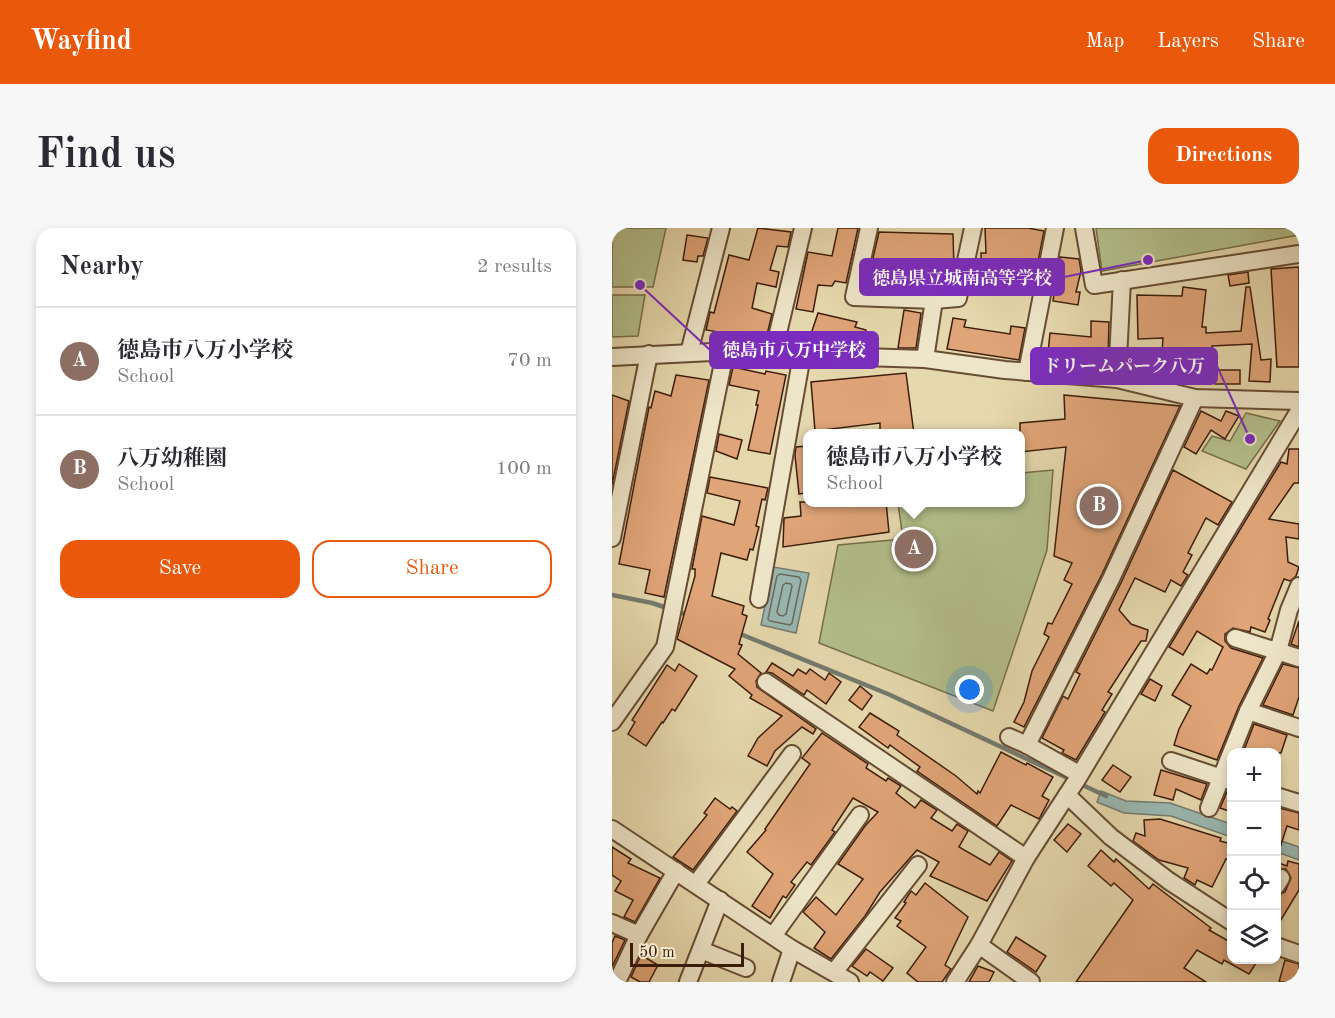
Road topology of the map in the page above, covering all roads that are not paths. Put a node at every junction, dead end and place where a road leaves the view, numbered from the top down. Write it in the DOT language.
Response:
graph roads {
  1 [pos="722,228"];
  2 [pos="803,228"];
  3 [pos="869,228"];
  4 [pos="973,228"];
  5 [pos="1055,228"];
  6 [pos="1084,228"];
  7 [pos="1299,254"];
  8 [pos="1122,280"];
  9 [pos="934,300"];
  10 [pos="689,353"];
  11 [pos="725,353"];
  12 [pos="649,354"];
  13 [pos="773,354"];
  14 [pos="802,355"];
  15 [pos="612,357"];
  16 [pos="925,359"];
  17 [pos="1027,372"];
  18 [pos="1117,379"];
  19 [pos="1195,398"];
  20 [pos="1299,401"];
  21 [pos="1299,411"];
  22 [pos="612,538"];
  23 [pos="1299,586"];
  24 [pos="759,599"];
  25 [pos="1235,638"];
  26 [pos="1278,651"];
  27 [pos="1299,658"];
  28 [pos="766,682"];
  29 [pos="1248,711"];
  30 [pos="612,722"];
  31 [pos="1299,728"];
  32 [pos="1009,737"];
  33 [pos="1028,745"];
  34 [pos="792,754"];
  35 [pos="1171,761"];
  36 [pos="1079,774"];
  37 [pos="1226,779"];
  38 [pos="1067,795"];
  39 [pos="1281,798"];
  40 [pos="1299,803"];
  41 [pos="1209,808"];
  42 [pos="860,815"];
  43 [pos="612,829"];
  44 [pos="1026,858"];
  45 [pos="918,865"];
  46 [pos="676,872"];
  47 [pos="696,884"];
  48 [pos="720,900"];
  49 [pos="1227,919"];
  50 [pos="612,923"];
  51 [pos="639,935"];
  52 [pos="773,936"];
  53 [pos="979,945"];
  54 [pos="1281,948"];
  55 [pos="792,949"];
  56 [pos="700,950"];
  57 [pos="1299,954"];
  58 [pos="746,968"];
  59 [pos="835,972"];
  60 [pos="617,982"];
  61 [pos="688,982"];
  62 [pos="781,982"];
  63 [pos="850,982"];
  64 [pos="954,982"];
  65 [pos="1031,982"];
  1 -- 10 [label="street"];
  2 -- 13 [label="street"];
  3 -- 9 [label="street"];
  4 -- 9 [label="street"];
  5 -- 17 [label="street"];
  6 -- 8 [label="street"];
  7 -- 8 [label="street"];
  8 -- 18 [label="street"];
  9 -- 16 [label="street"];
  10 -- 11 [label="street"];
  10 -- 12 [label="street"];
  11 -- 13 [label="street"];
  11 -- 30 [label="street"];
  12 -- 15 [label="street"];
  12 -- 22 [label="street"];
  13 -- 14 [label="street"];
  14 -- 16 [label="street"];
  14 -- 24 [label="street"];
  16 -- 17 [label="street"];
  17 -- 18 [label="street"];
  18 -- 19 [label="street"];
  19 -- 20 [label="street"];
  19 -- 33 [label="street"];
  21 -- 36 [label="street"];
  23 -- 26 [label="street"];
  25 -- 26 [label="street"];
  26 -- 27 [label="street"];
  26 -- 29 [label="street"];
  28 -- 44 [label="street"];
  29 -- 31 [label="street"];
  29 -- 37 [label="street"];
  32 -- 33 [label="street"];
  33 -- 36 [label="street"];
  34 -- 47 [label="street"];
  35 -- 37 [label="street"];
  36 -- 38 [label="street"];
  37 -- 41 [label="street"];
  38 -- 44 [label="street"];
  38 -- 49 [label="street"];
  39 -- 40 [label="street"];
  42 -- 52 [label="street"];
  43 -- 46 [label="street"];
  44 -- 53 [label="street"];
  45 -- 59 [label="street"];
  46 -- 47 [label="street"];
  46 -- 51 [label="street"];
  47 -- 48 [label="street"];
  48 -- 52 [label="street"];
  48 -- 56 [label="street"];
  50 -- 51 [label="street"];
  51 -- 60 [label="street"];
  52 -- 55 [label="street"];
  53 -- 64 [label="street"];
  53 -- 65 [label="street"];
  54 -- 57 [label="street"];
  55 -- 59 [label="street"];
  55 -- 62 [label="street"];
  56 -- 58 [label="street"];
  56 -- 61 [label="street"];
  59 -- 63 [label="street"];
}
